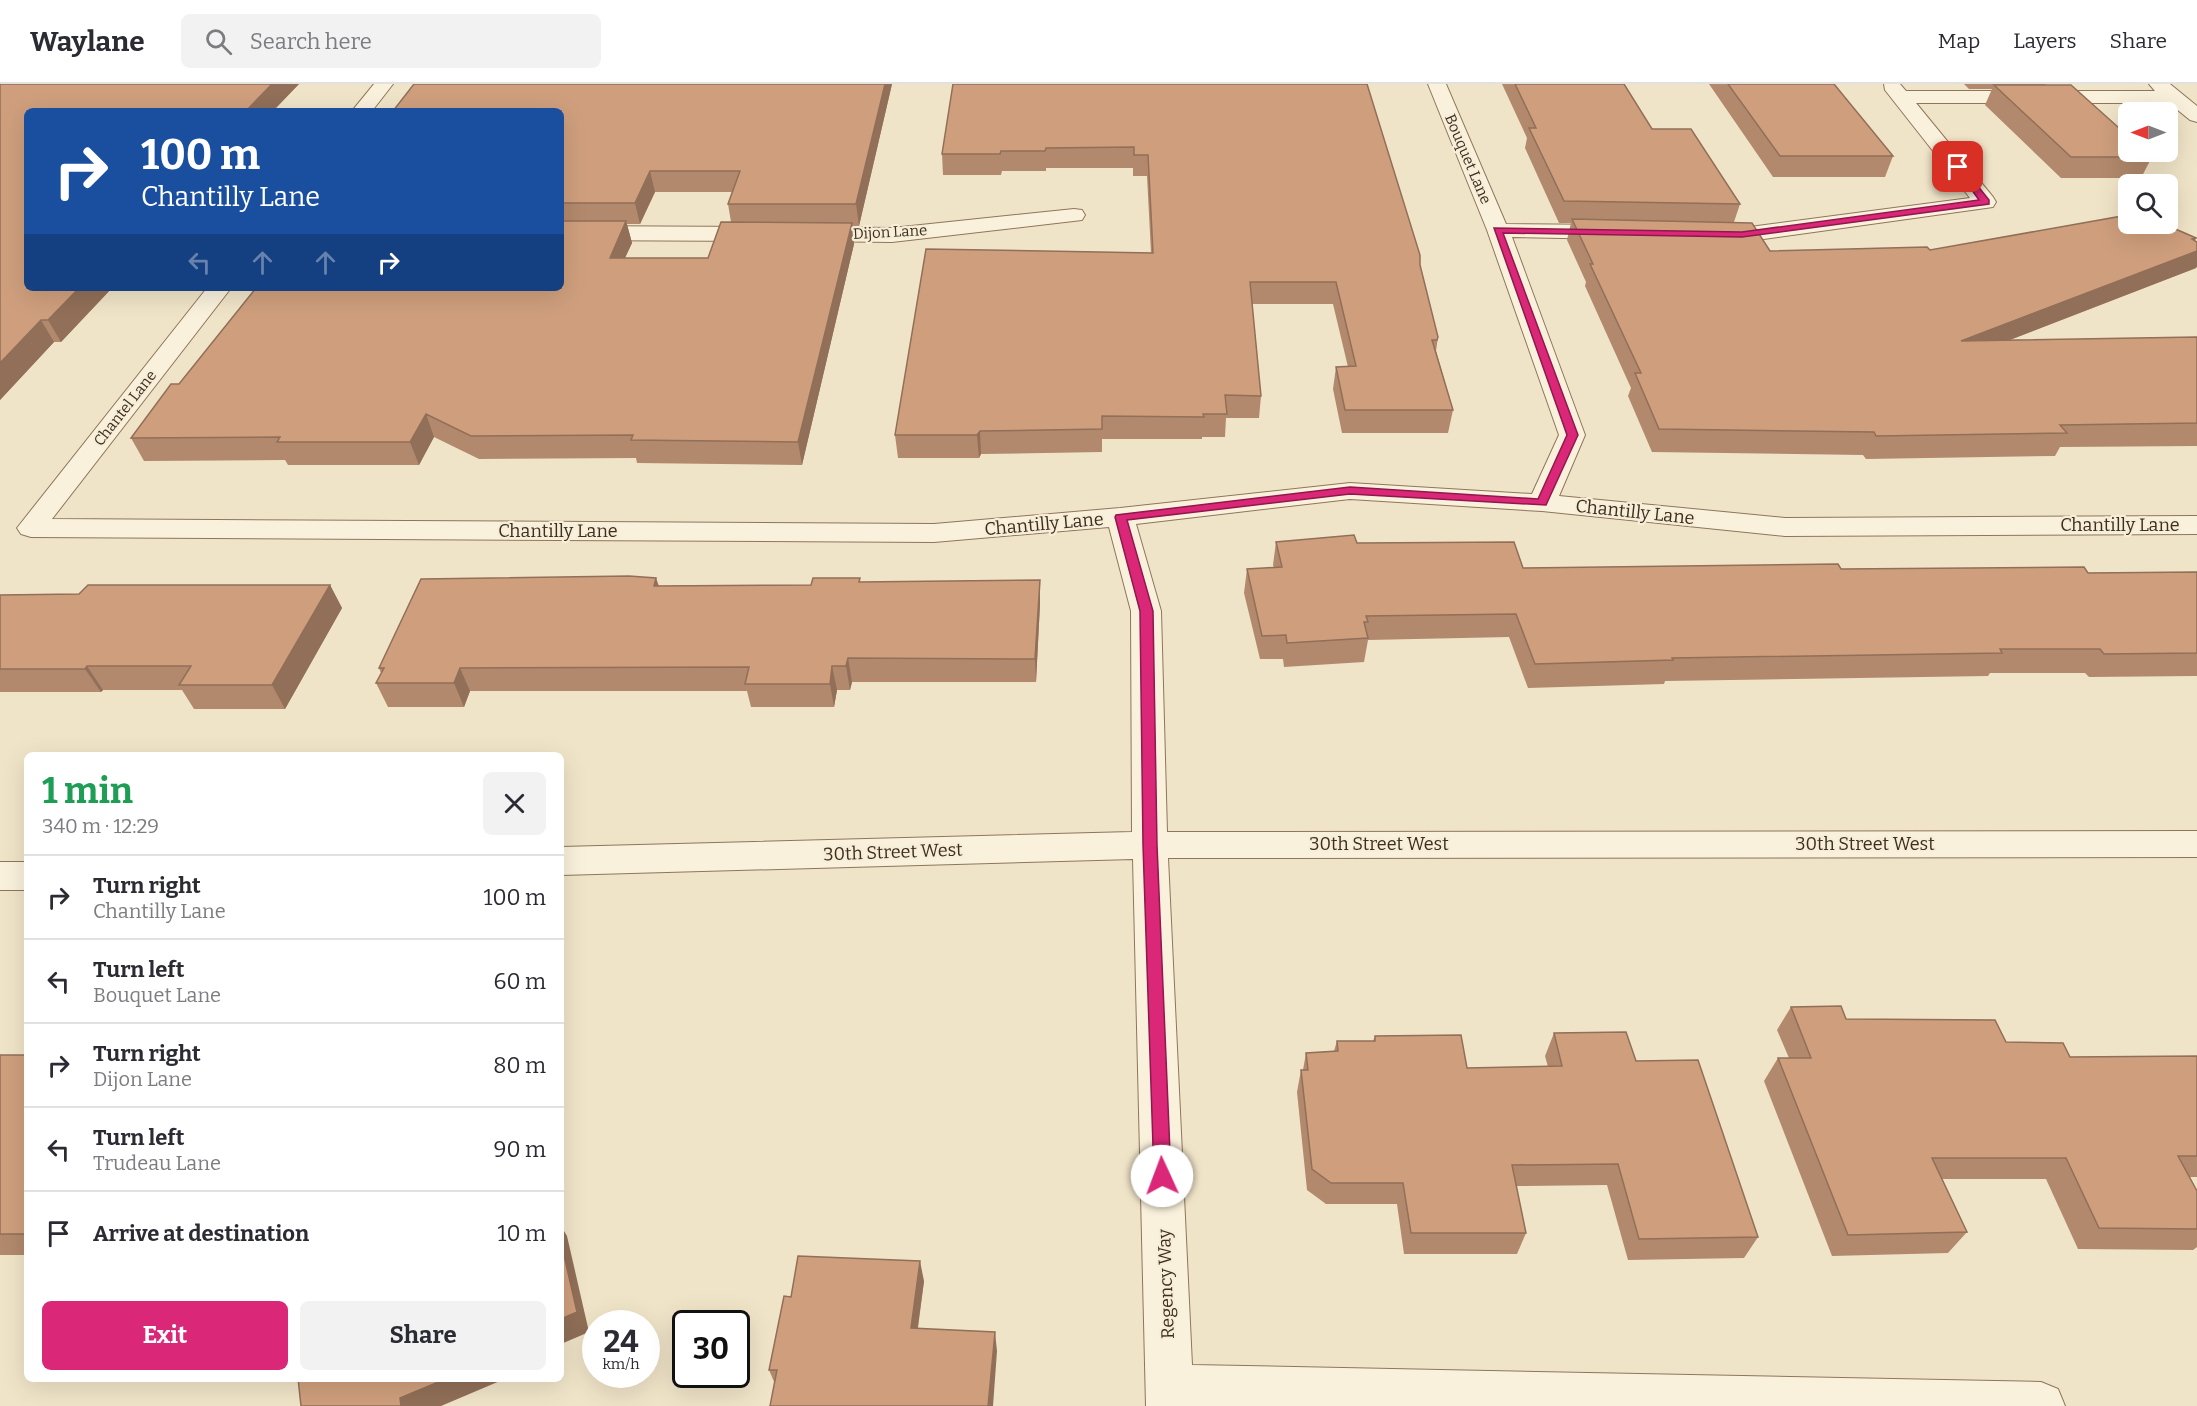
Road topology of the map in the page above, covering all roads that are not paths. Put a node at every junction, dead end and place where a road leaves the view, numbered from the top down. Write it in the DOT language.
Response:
graph roads {
  1 [pos="384,84"];
  2 [pos="1437,84"];
  3 [pos="2158,84"];
  4 [pos="1896,90"];
  5 [pos="2174,98"];
  6 [pos="364,108"];
  7 [pos="2197,116"];
  8 [pos="1074,215"];
  9 [pos="1497,230"];
  10 [pos="564,233"];
  11 [pos="1638,233"];
  12 [pos="1696,234"];
  13 [pos="217,291"];
  14 [pos="1542,503"];
  15 [pos="1120,517"];
  16 [pos="2197,525"];
  17 [pos="31,528"];
  18 [pos="2197,843"];
  19 [pos="1150,845"];
  20 [pos="564,861"];
  21 [pos="0,876"];
  22 [pos="24,876"];
  23 [pos="1170,1397"];
  24 [pos="2041,1406"];
  1 -- 6 [label="street"];
  2 -- 9 [label="street, Bouquet Lane"];
  3 -- 5 [label="street"];
  4 -- 5 [label="street"];
  4 -- 12 [label="street"];
  5 -- 7 [label="street"];
  8 -- 10 [label="street, Dijon Lane"];
  9 -- 11 [label="street"];
  9 -- 14 [label="street, Bouquet Lane"];
  13 -- 17 [label="street, Chantel Lane"];
  14 -- 15 [label="street, Chantilly Lane"];
  14 -- 16 [label="street, Chantilly Lane"];
  15 -- 17 [label="street, Chantilly Lane"];
  15 -- 19 [label="street, Regency Way"];
  18 -- 19 [label="street, 30th Street West"];
  19 -- 20 [label="street, 30th Street West"];
  19 -- 23 [label="street, Regency Way"];
  21 -- 22 [label="street"];
  23 -- 24 [label="street"];
}
